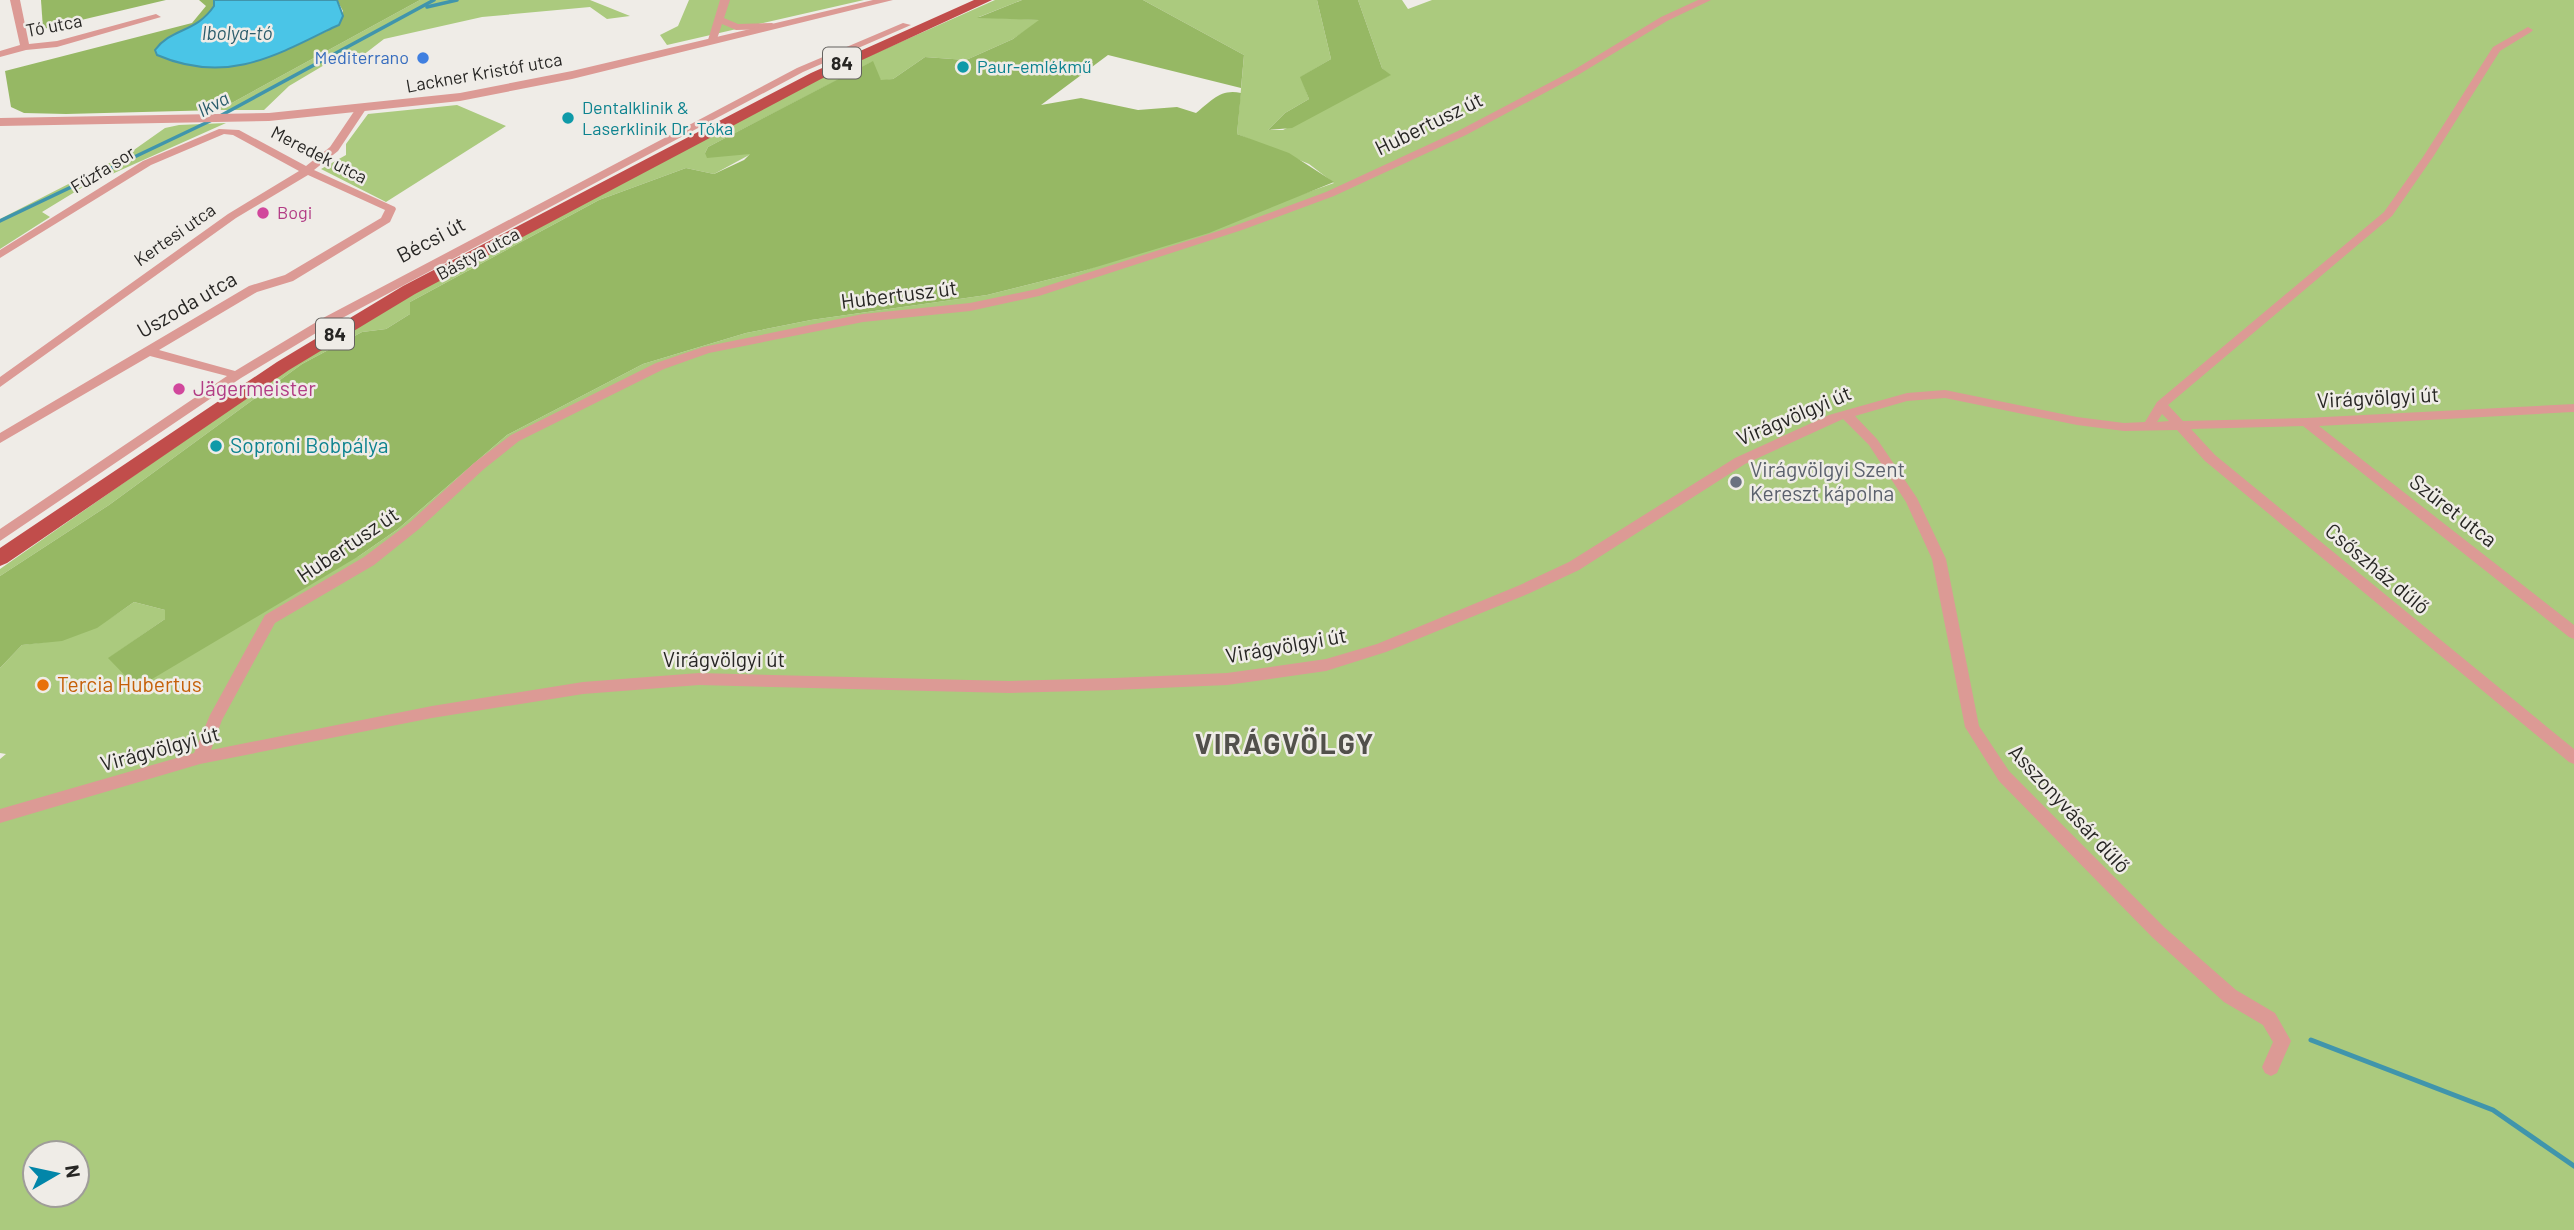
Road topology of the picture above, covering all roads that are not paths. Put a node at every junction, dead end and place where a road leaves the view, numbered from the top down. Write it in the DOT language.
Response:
graph roads {
  1 [pos="15,0"];
  2 [pos="724,0"];
  3 [pos="887,0"];
  4 [pos="985,0"];
  5 [pos="1706,0"];
  6 [pos="156,17"];
  7 [pos="720,19"];
  8 [pos="906,25"];
  9 [pos="772,26"];
  10 [pos="2528,30"];
  11 [pos="713,40"];
  12 [pos="26,47"];
  13 [pos="0,54"];
  14 [pos="361,109"];
  15 [pos="0,122"];
  16 [pos="78,122"];
  17 [pos="0,128"];
  18 [pos="232,131"];
  19 [pos="307,172"];
  20 [pos="391,209"];
  21 [pos="0,255"];
  22 [pos="147,351"];
  23 [pos="237,375"];
  24 [pos="0,383"];
  25 [pos="2161,405"];
  26 [pos="2572,408"];
  27 [pos="1846,415"];
  28 [pos="2306,422"];
  29 [pos="2148,427"];
  30 [pos="2183,427"];
  31 [pos="0,439"];
  32 [pos="0,536"];
  33 [pos="0,558"];
  34 [pos="2574,633"];
  35 [pos="200,758"];
  36 [pos="2574,758"];
  37 [pos="0,816"];
  38 [pos="2271,1067"];
  1 -- 12 [label="street"];
  2 -- 7 [label="street"];
  3 -- 9 [label="street, Lackner Kristóf utca"];
  4 -- 33 [label="main road, Bástya utca / 84"];
  5 -- 35 [label="street, Hubertusz út"];
  6 -- 12 [label="street, Tó utca"];
  7 -- 9 [label="street"];
  7 -- 11 [label="street"];
  8 -- 23 [label="street, Bécsi út"];
  9 -- 11 [label="street, Lackner Kristóf utca"];
  10 -- 25 [label="street"];
  11 -- 14 [label="street, Lackner Kristóf utca"];
  12 -- 13 [label="street, Tó utca"];
  14 -- 16 [label="street, Lackner Kristóf utca"];
  14 -- 19 [label="street, Kertesi utca"];
  15 -- 16 [label="street, Lackner Kristóf utca"];
  16 -- 17 [label="street, Lackner Kristóf utca"];
  18 -- 19 [label="street, Meredek utca"];
  18 -- 21 [label="street, Fűzfa sor"];
  19 -- 20 [label="street, Meredek utca"];
  19 -- 24 [label="street, Kertesi utca"];
  20 -- 22 [label="street, Uszoda utca"];
  22 -- 23 [label="street"];
  22 -- 31 [label="street, Uszoda utca"];
  23 -- 32 [label="street, Bécsi út"];
  25 -- 29 [label="street"];
  25 -- 30 [label="street, Csőszház dűlő"];
  26 -- 28 [label="street, Virágvölgyi út"];
  27 -- 29 [label="street, Virágvölgyi út"];
  27 -- 35 [label="street, Virágvölgyi út"];
  27 -- 38 [label="street, Asszonyvásár dűlő"];
  28 -- 30 [label="street, Virágvölgyi út"];
  28 -- 34 [label="street, Szüret utca"];
  29 -- 30 [label="street, Virágvölgyi út"];
  30 -- 36 [label="street, Csőszház dűlő"];
  35 -- 37 [label="street, Virágvölgyi út"];
}
